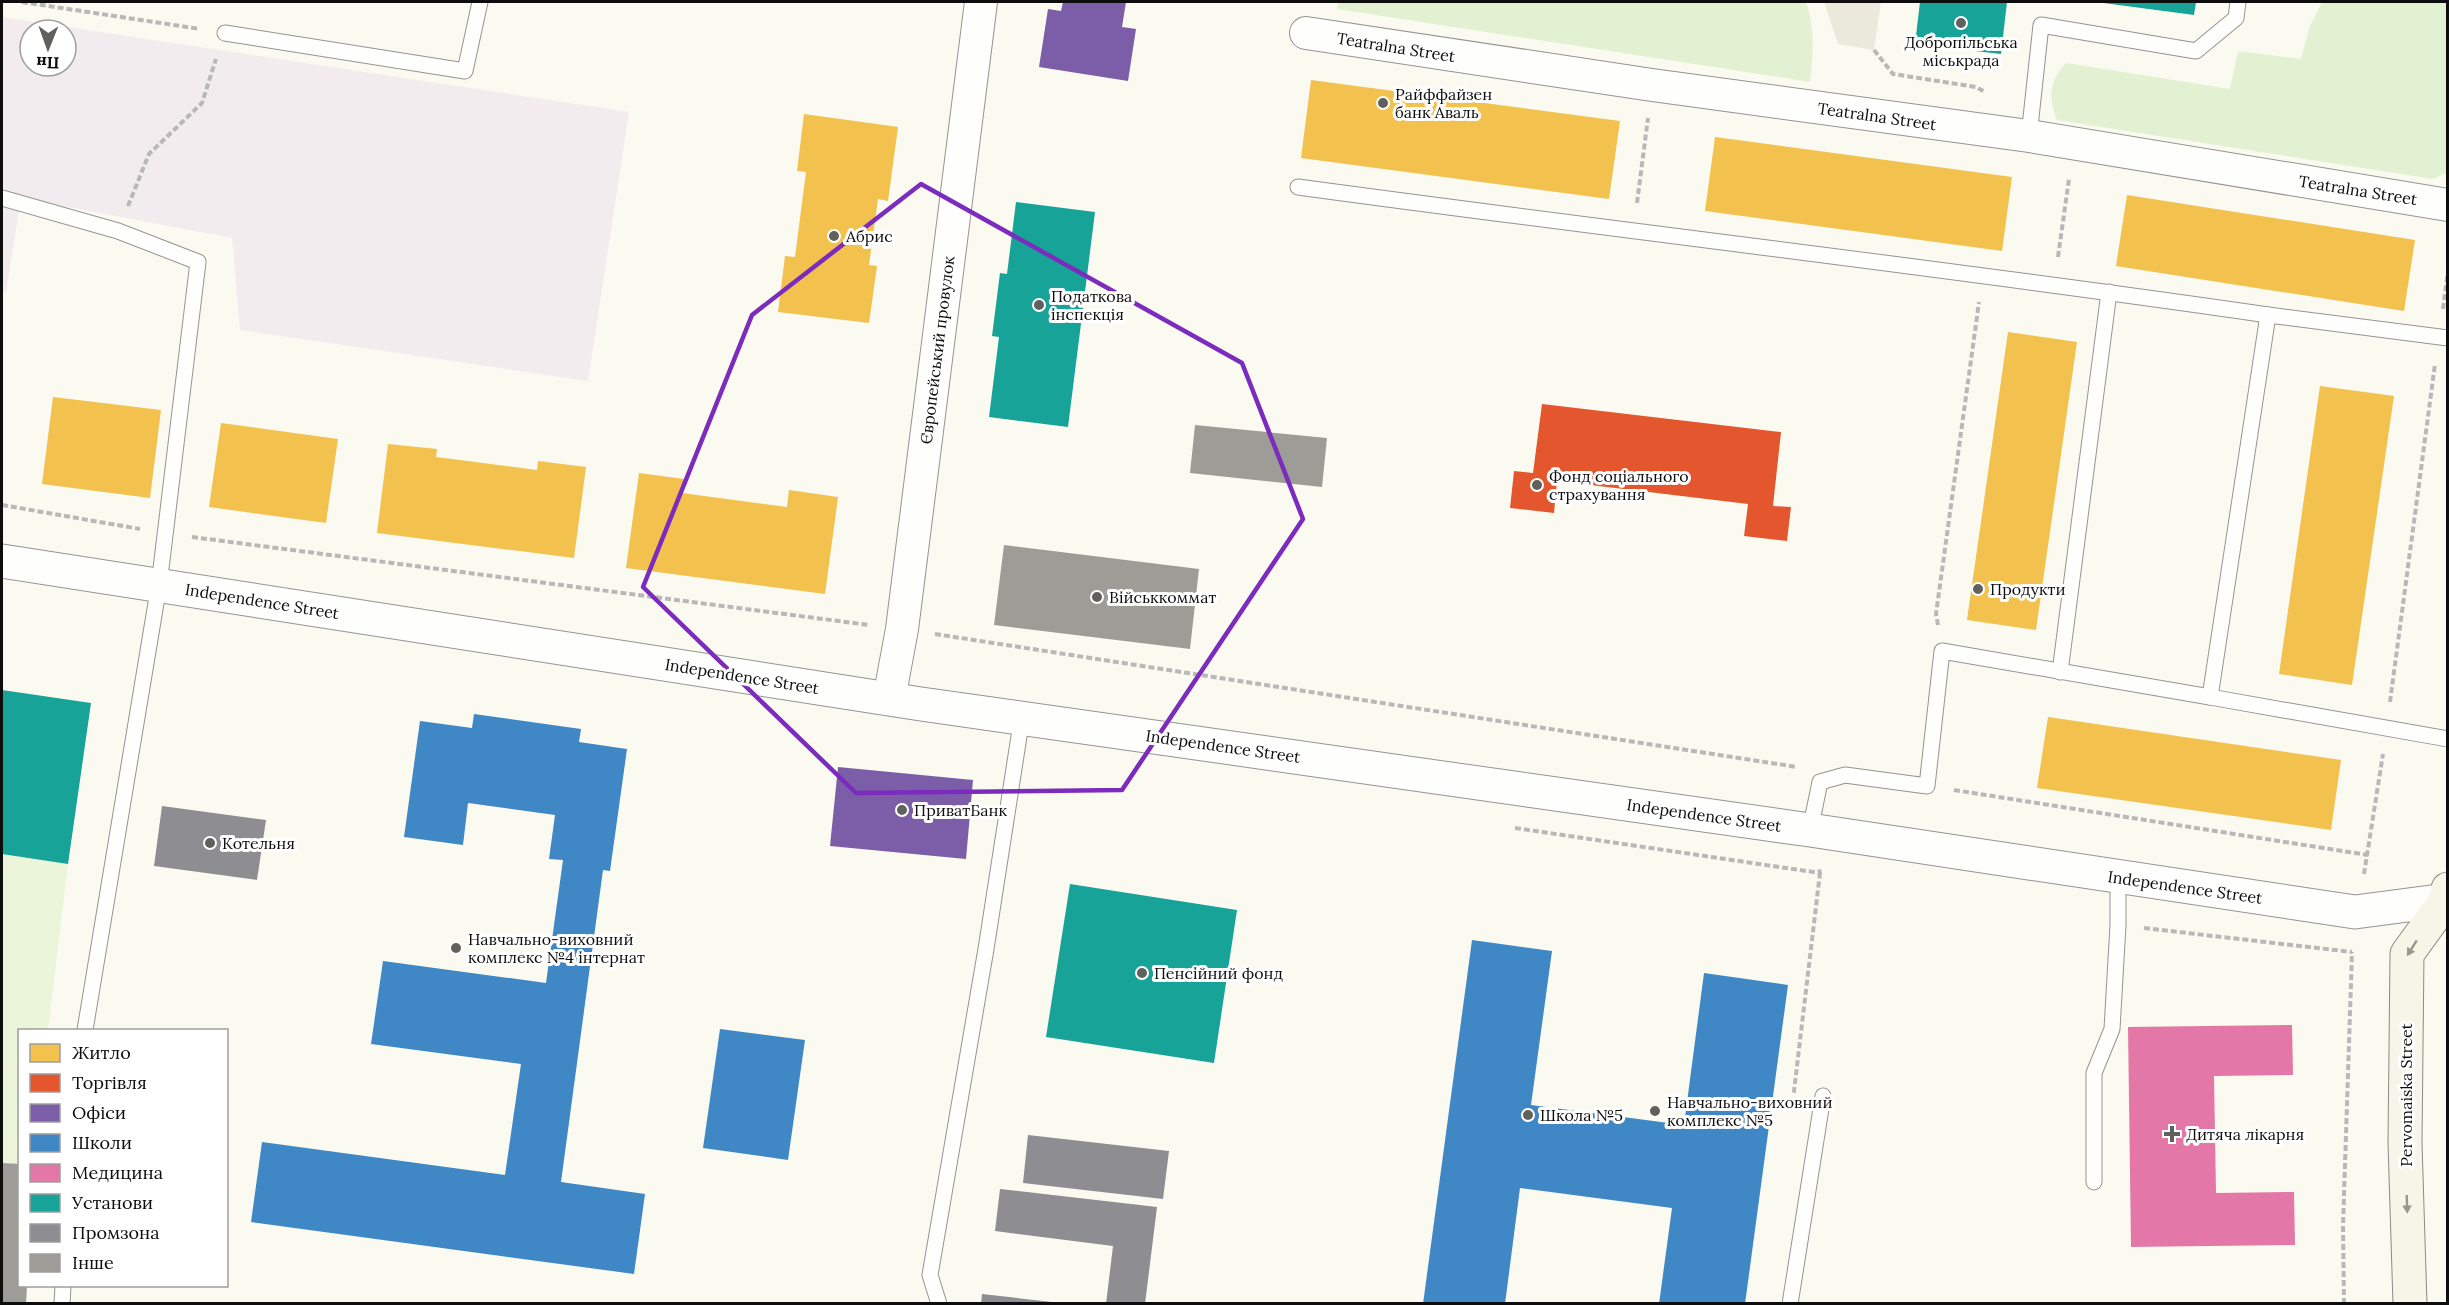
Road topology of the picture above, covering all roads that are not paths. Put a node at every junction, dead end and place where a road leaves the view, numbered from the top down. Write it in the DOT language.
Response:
graph roads {
  1 [pos="480,2"];
  2 [pos="981,2"];
  3 [pos="2238,2"];
  4 [pos="225,33"];
  5 [pos="1306,33"];
  6 [pos="2029,136"];
  7 [pos="1298,187"];
  8 [pos="2,198"];
  9 [pos="2448,205"];
  10 [pos="2109,292"];
  11 [pos="2268,315"];
  12 [pos="2443,337"];
  13 [pos="2,561"];
  14 [pos="159,585"];
  15 [pos="2061,672"];
  16 [pos="2210,697"];
  17 [pos="889,699"];
  18 [pos="1022,717"];
  19 [pos="2448,739"];
  20 [pos="1810,830"];
  21 [pos="2118,878"];
  22 [pos="2447,897"];
  23 [pos="85,1029"];
  24 [pos="1823,1096"];
  25 [pos="2094,1182"];
  26 [pos="63,1287"];
  27 [pos="62,1304"];
  28 [pos="939,1304"];
  29 [pos="1790,1304"];
  30 [pos="2410,1304"];
  1 -- 4 [label="lane"];
  2 -- 17 [label="street, Європейський провулок"];
  3 -- 6 [label="lane"];
  5 -- 6 [label="street, Teatralna Street"];
  6 -- 9 [label="street, Teatralna Street"];
  7 -- 10 [label="lane"];
  8 -- 14 [label="lane"];
  10 -- 11 [label="lane"];
  10 -- 15 [label="lane"];
  11 -- 12 [label="lane"];
  11 -- 16 [label="lane"];
  13 -- 14 [label="street, Independence Street"];
  14 -- 17 [label="street, Independence Street"];
  14 -- 23 [label="lane"];
  15 -- 16 [label="lane"];
  15 -- 20 [label="lane"];
  16 -- 19 [label="lane"];
  17 -- 18 [label="street, Independence Street"];
  18 -- 20 [label="street, Independence Street"];
  18 -- 28 [label="lane"];
  20 -- 21 [label="street, Independence Street"];
  21 -- 22 [label="street, Independence Street"];
  21 -- 25 [label="lane"];
  22 -- 30 [label="main road, Pervomaiska Street, one-way"];
  24 -- 29 [label="lane"];
  26 -- 27 [label="lane"];
}
